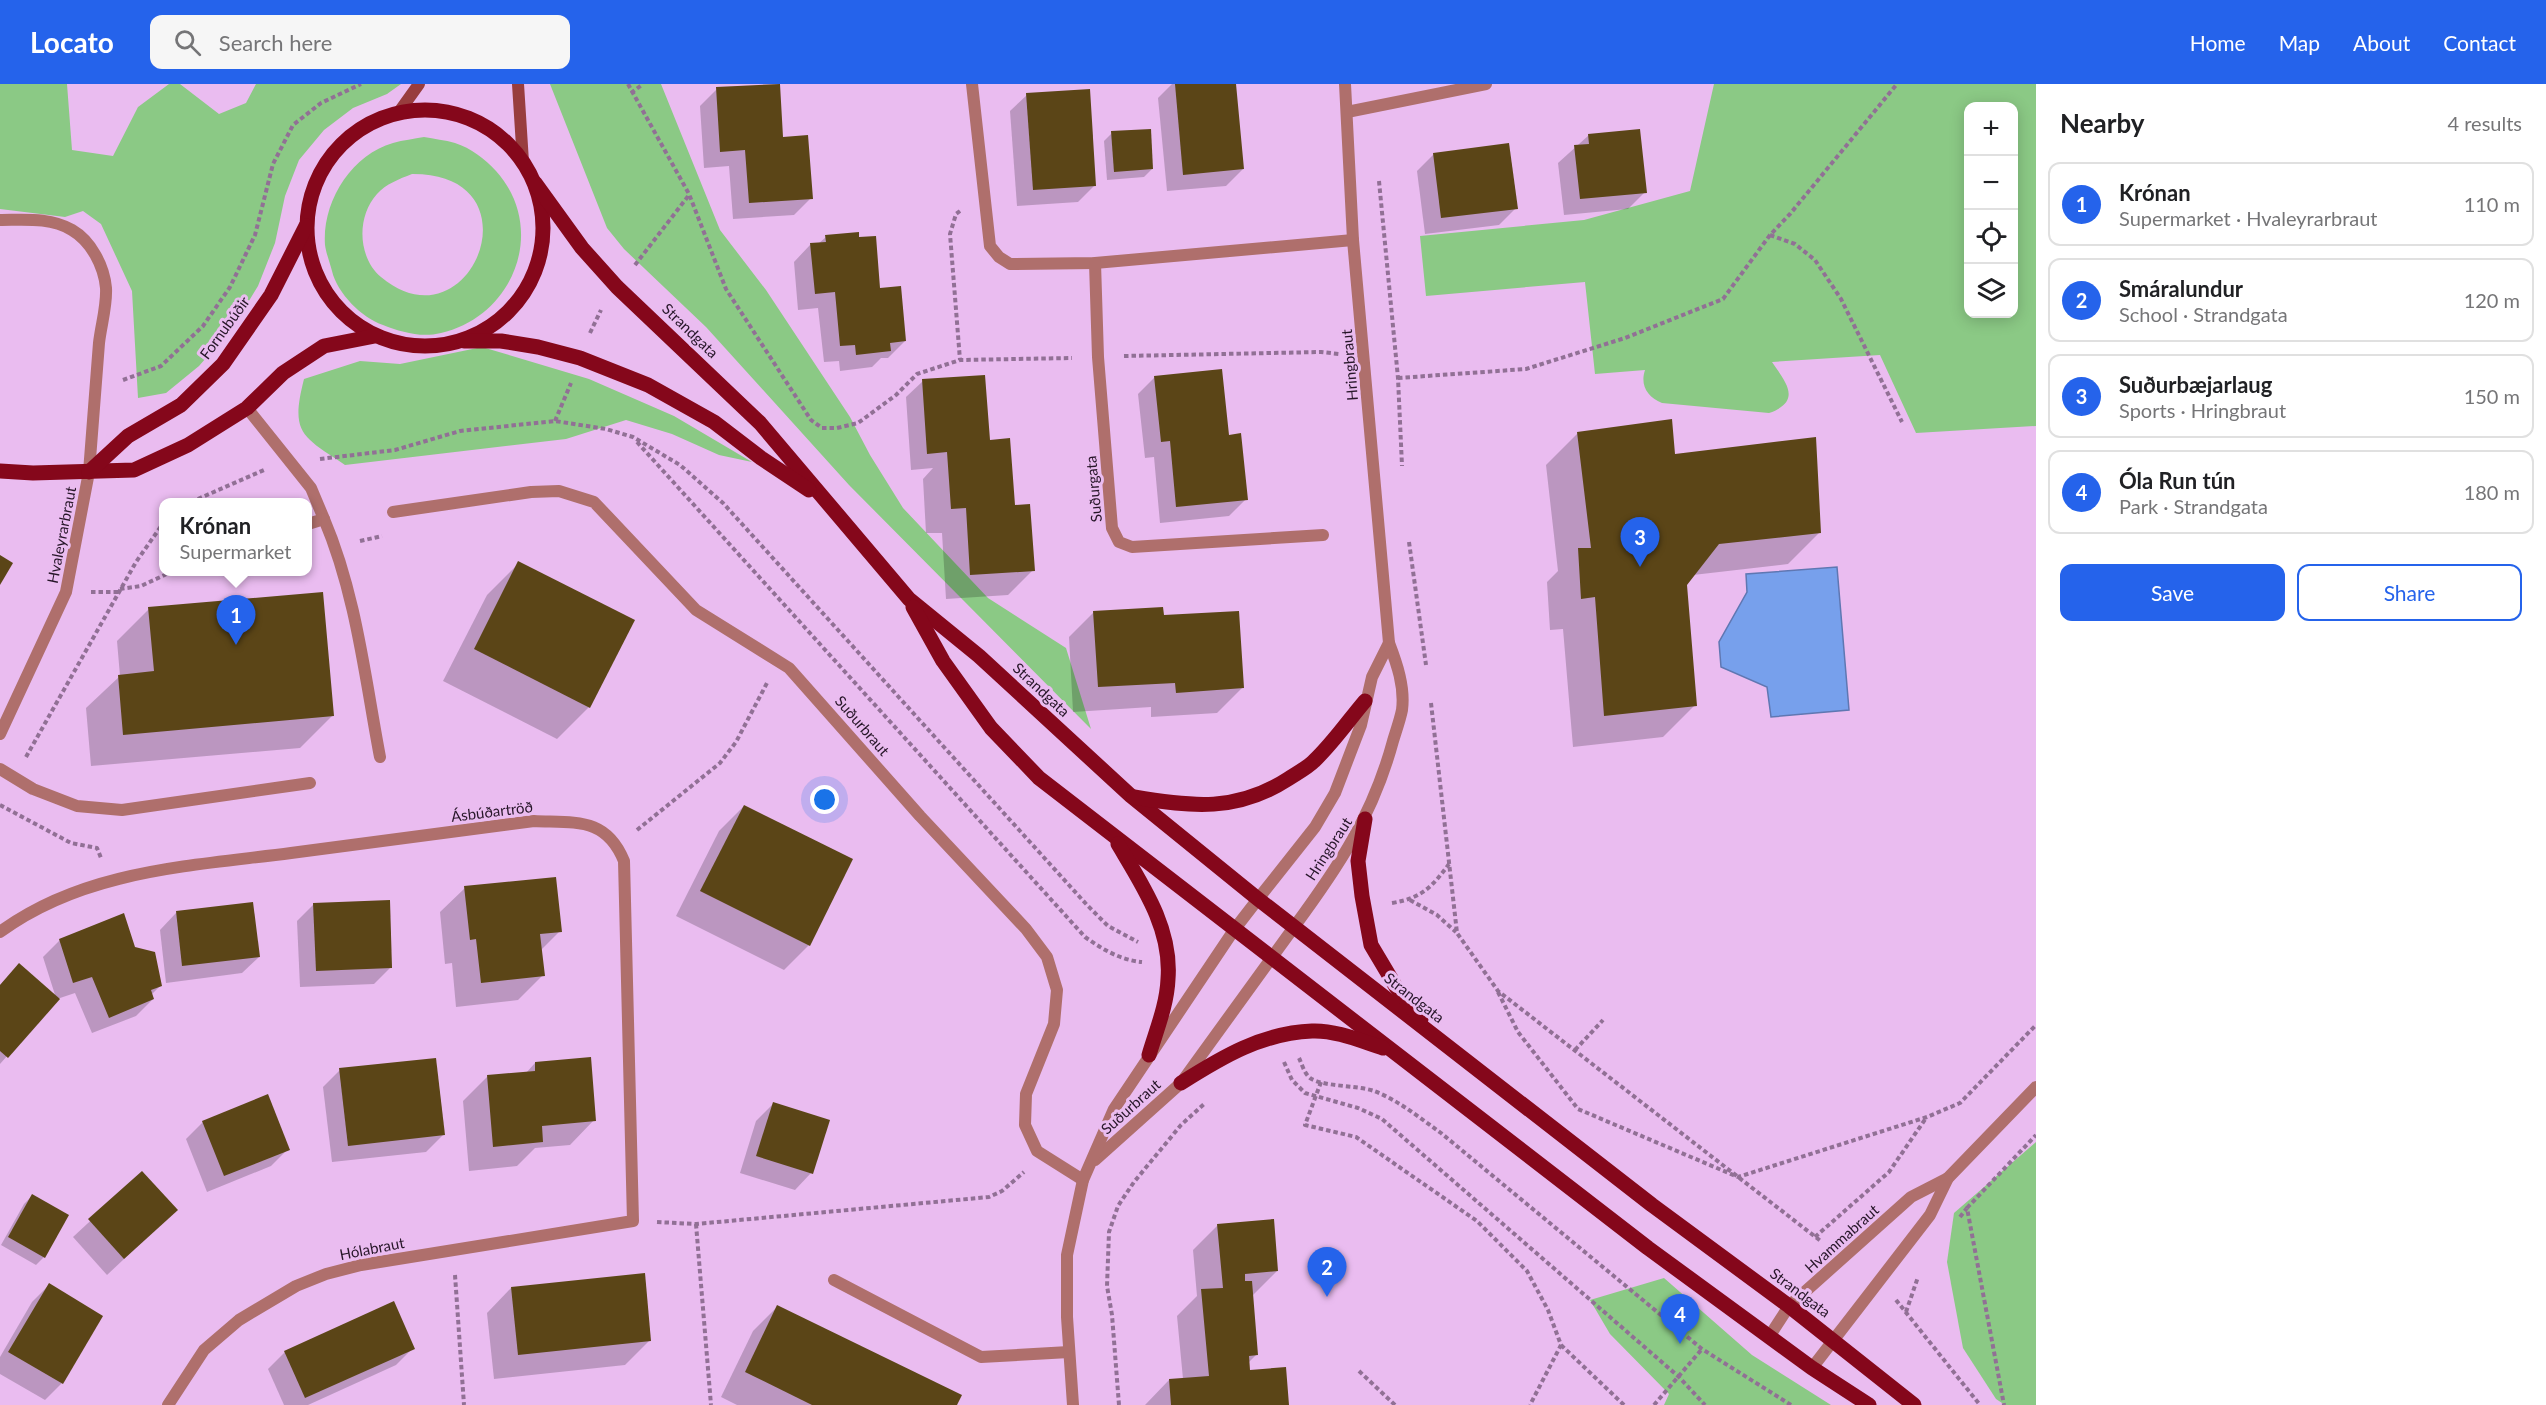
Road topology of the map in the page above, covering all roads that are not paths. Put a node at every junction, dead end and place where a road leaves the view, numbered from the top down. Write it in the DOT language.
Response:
graph roads {
  1 [pos="419,84"];
  2 [pos="518,84"];
  3 [pos="972,84"];
  4 [pos="1345,84"];
  5 [pos="1486,84"];
  6 [pos="399,112"];
  7 [pos="1347,112"];
  8 [pos="523,162"];
  9 [pos="535,183"];
  10 [pos="0,220"];
  11 [pos="306,226"];
  12 [pos="1353,240"];
  13 [pos="1095,263"];
  14 [pos="375,336"];
  15 [pos="462,341"];
  16 [pos="247,408"];
  17 [pos="0,471"];
  18 [pos="89,472"];
  19 [pos="824,500"];
  20 [pos="393,512"];
  21 [pos="324,519"];
  22 [pos="312,523"];
  23 [pos="1323,535"];
  24 [pos="909,599"];
  25 [pos="1389,643"];
  26 [pos="1365,702"];
  27 [pos="0,734"];
  28 [pos="380,757"];
  29 [pos="0,769"];
  30 [pos="310,783"];
  31 [pos="1131,796"];
  32 [pos="1365,819"];
  33 [pos="1113,836"];
  34 [pos="1258,899"];
  35 [pos="1294,927"];
  36 [pos="1234,930"];
  37 [pos="0,932"];
  38 [pos="1270,958"];
  39 [pos="1438,1040"];
  40 [pos="1395,1052"];
  41 [pos="1149,1055"];
  42 [pos="1181,1083"];
  43 [pos="2036,1088"];
  44 [pos="1092,1162"];
  45 [pos="1948,1178"];
  46 [pos="1083,1180"];
  47 [pos="633,1221"];
  48 [pos="834,1280"];
  49 [pos="1789,1306"];
  50 [pos="1769,1337"];
  51 [pos="1834,1341"];
  52 [pos="1069,1352"];
  53 [pos="1812,1368"];
  54 [pos="168,1405"];
  55 [pos="1073,1405"];
  56 [pos="1869,1405"];
  57 [pos="1914,1405"];
  1 -- 6 [label="main road"];
  2 -- 8 [label="main road"];
  3 -- 13 [label="street"];
  4 -- 7 [label="street, Hringbraut"];
  5 -- 7 [label="street"];
  6 -- 8 [label="main road"];
  6 -- 11 [label="main road"];
  7 -- 12 [label="street, Hringbraut"];
  8 -- 9 [label="main road"];
  9 -- 15 [label="main road"];
  9 -- 19 [label="main road, Strandgata"];
  10 -- 18 [label="street"];
  11 -- 14 [label="main road"];
  11 -- 18 [label="main road, Fornubúðir"];
  12 -- 13 [label="street"];
  12 -- 25 [label="street, Hringbraut"];
  13 -- 23 [label="street, Suðurgata"];
  14 -- 15 [label="main road"];
  14 -- 16 [label="main road"];
  15 -- 19 [label="main road, Strandgata"];
  16 -- 18 [label="main road"];
  16 -- 21 [label="street"];
  17 -- 18 [label="main road"];
  18 -- 27 [label="street, Hvaleyrarbraut"];
  19 -- 24 [label="main road, Strandgata"];
  20 -- 46 [label="street, Suðurbraut"];
  21 -- 22 [label="street"];
  21 -- 28 [label="street"];
  24 -- 31 [label="main road, Strandgata"];
  24 -- 33 [label="main road, Strandgata"];
  25 -- 26 [label="street, Hringbraut"];
  25 -- 32 [label="street, Hringbraut"];
  26 -- 31 [label="main road"];
  26 -- 34 [label="street, Hringbraut"];
  29 -- 30 [label="street"];
  31 -- 34 [label="main road, Strandgata"];
  32 -- 35 [label="street, Hringbraut"];
  32 -- 39 [label="main road"];
  33 -- 36 [label="main road, Strandgata"];
  33 -- 41 [label="main road"];
  34 -- 35 [label="main road, Strandgata"];
  34 -- 36 [label="street, Suðurbraut"];
  35 -- 38 [label="street, Suðurbraut"];
  35 -- 39 [label="main road, Strandgata"];
  36 -- 38 [label="main road, Strandgata"];
  36 -- 41 [label="street, Suðurbraut"];
  37 -- 47 [label="street, Ásbúðartröð"];
  38 -- 40 [label="main road, Strandgata"];
  38 -- 42 [label="street, Suðurbraut"];
  39 -- 49 [label="main road, Strandgata"];
  40 -- 42 [label="main road"];
  40 -- 50 [label="main road, Strandgata"];
  41 -- 44 [label="street, Suðurbraut"];
  42 -- 44 [label="street, Suðurbraut"];
  43 -- 45 [label="street, Hvammabraut"];
  44 -- 46 [label="street, Suðurbraut"];
  45 -- 49 [label="street, Hvammabraut"];
  45 -- 51 [label="street, Hvammabraut"];
  46 -- 52 [label="street, Suðurbraut"];
  47 -- 54 [label="street, Hólabraut"];
  48 -- 52 [label="street"];
  49 -- 50 [label="street, Hvammabraut"];
  49 -- 51 [label="main road, Strandgata"];
  50 -- 53 [label="main road, Strandgata"];
  51 -- 53 [label="street, Hvammabraut"];
  51 -- 57 [label="main road, Strandgata"];
  52 -- 55 [label="street, Suðurbraut"];
  53 -- 56 [label="main road, Strandgata"];
}
